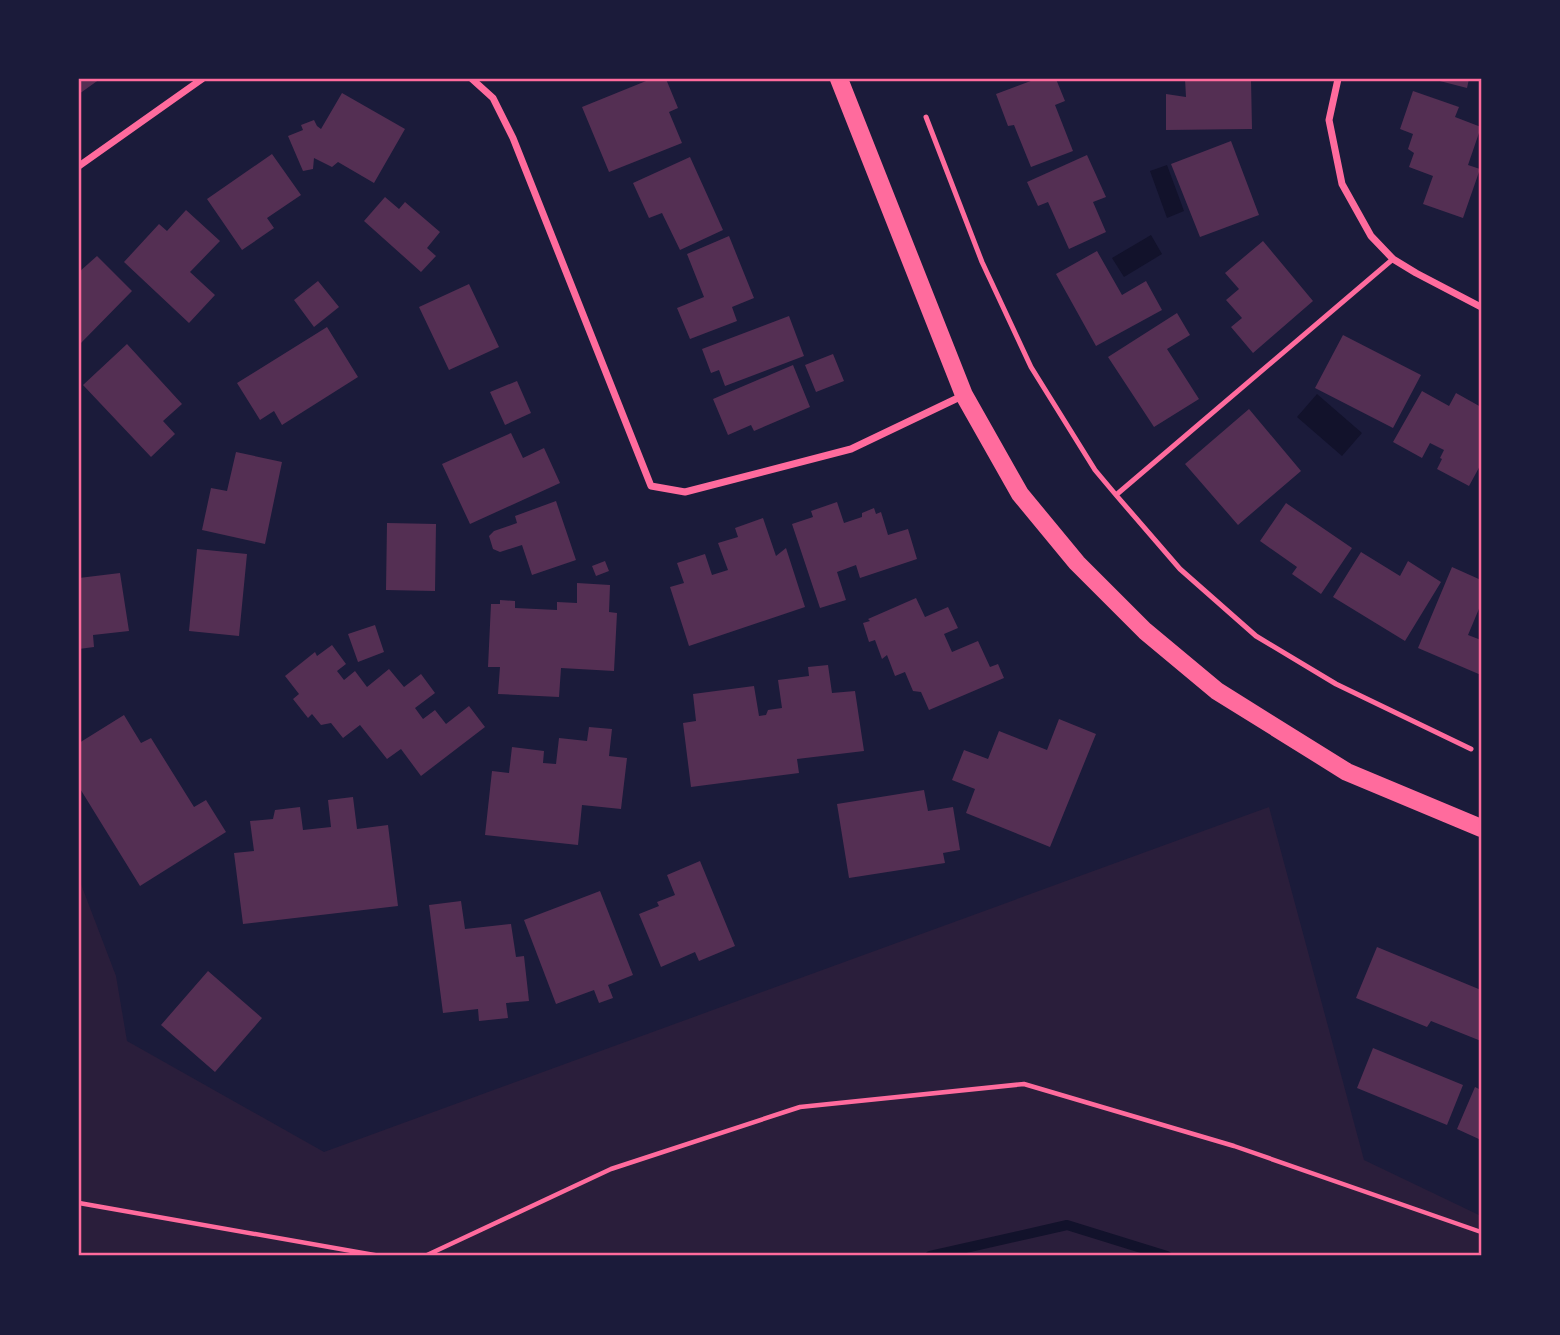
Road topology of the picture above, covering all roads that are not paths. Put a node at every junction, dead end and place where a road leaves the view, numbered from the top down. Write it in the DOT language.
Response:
graph roads {
  1 [pos="202,79"];
  2 [pos="472,79"];
  3 [pos="839,79"];
  4 [pos="1338,79"];
  5 [pos="926,117"];
  6 [pos="79,166"];
  7 [pos="1393,259"];
  8 [pos="1481,307"];
  9 [pos="964,395"];
  10 [pos="1116,495"];
  11 [pos="1471,748"];
  12 [pos="1481,828"];
  1 -- 6 [label="street"];
  2 -- 9 [label="street"];
  3 -- 9 [label="main road"];
  4 -- 7 [label="street"];
  5 -- 10 [label="lane"];
  7 -- 8 [label="street"];
  7 -- 10 [label="lane"];
  9 -- 12 [label="main road"];
  10 -- 11 [label="lane"];
}
